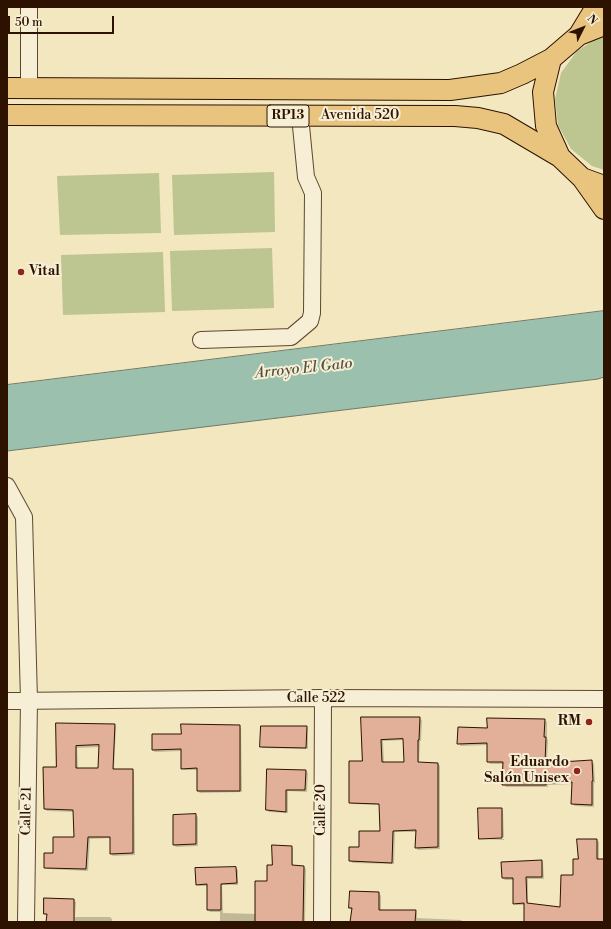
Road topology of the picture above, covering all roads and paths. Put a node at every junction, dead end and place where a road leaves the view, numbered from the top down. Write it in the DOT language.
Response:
graph roads {
  1 [pos="29,7"];
  2 [pos="596,7"];
  3 [pos="604,25"];
  4 [pos="579,35"];
  5 [pos="551,59"];
  6 [pos="7,88"];
  7 [pos="29,88"];
  8 [pos="7,115"];
  9 [pos="300,116"];
  10 [pos="560,157"];
  11 [pos="582,178"];
  12 [pos="604,186"];
  13 [pos="604,209"];
  14 [pos="201,340"];
  15 [pos="7,486"];
  16 [pos="323,698"];
  17 [pos="604,699"];
  18 [pos="29,700"];
  19 [pos="7,701"];
  20 [pos="26,922"];
  21 [pos="322,922"];
  1 -- 7 [label="street"];
  2 -- 4 [label="main road"];
  3 -- 4 [label="main road, RP13"];
  4 -- 5 [label="main road, RP13"];
  5 -- 7 [label="main road, Avenida 520 / RP13"];
  5 -- 10 [label="main road, RP13"];
  6 -- 7 [label="main road, Avenida 520 / RP13"];
  8 -- 9 [label="main road, Avenida 520 / RP13"];
  9 -- 10 [label="main road, Avenida 520 / RP13"];
  9 -- 14 [label="street"];
  10 -- 11 [label="main road, RP13"];
  11 -- 12 [label="main road, RP13"];
  11 -- 13 [label="main road"];
  15 -- 18 [label="street, Calle 21"];
  16 -- 17 [label="street, Calle 522"];
  16 -- 18 [label="street, Calle 522"];
  16 -- 21 [label="street, Calle 20"];
  18 -- 19 [label="street, Calle 522"];
  18 -- 20 [label="street, Calle 21"];
}
